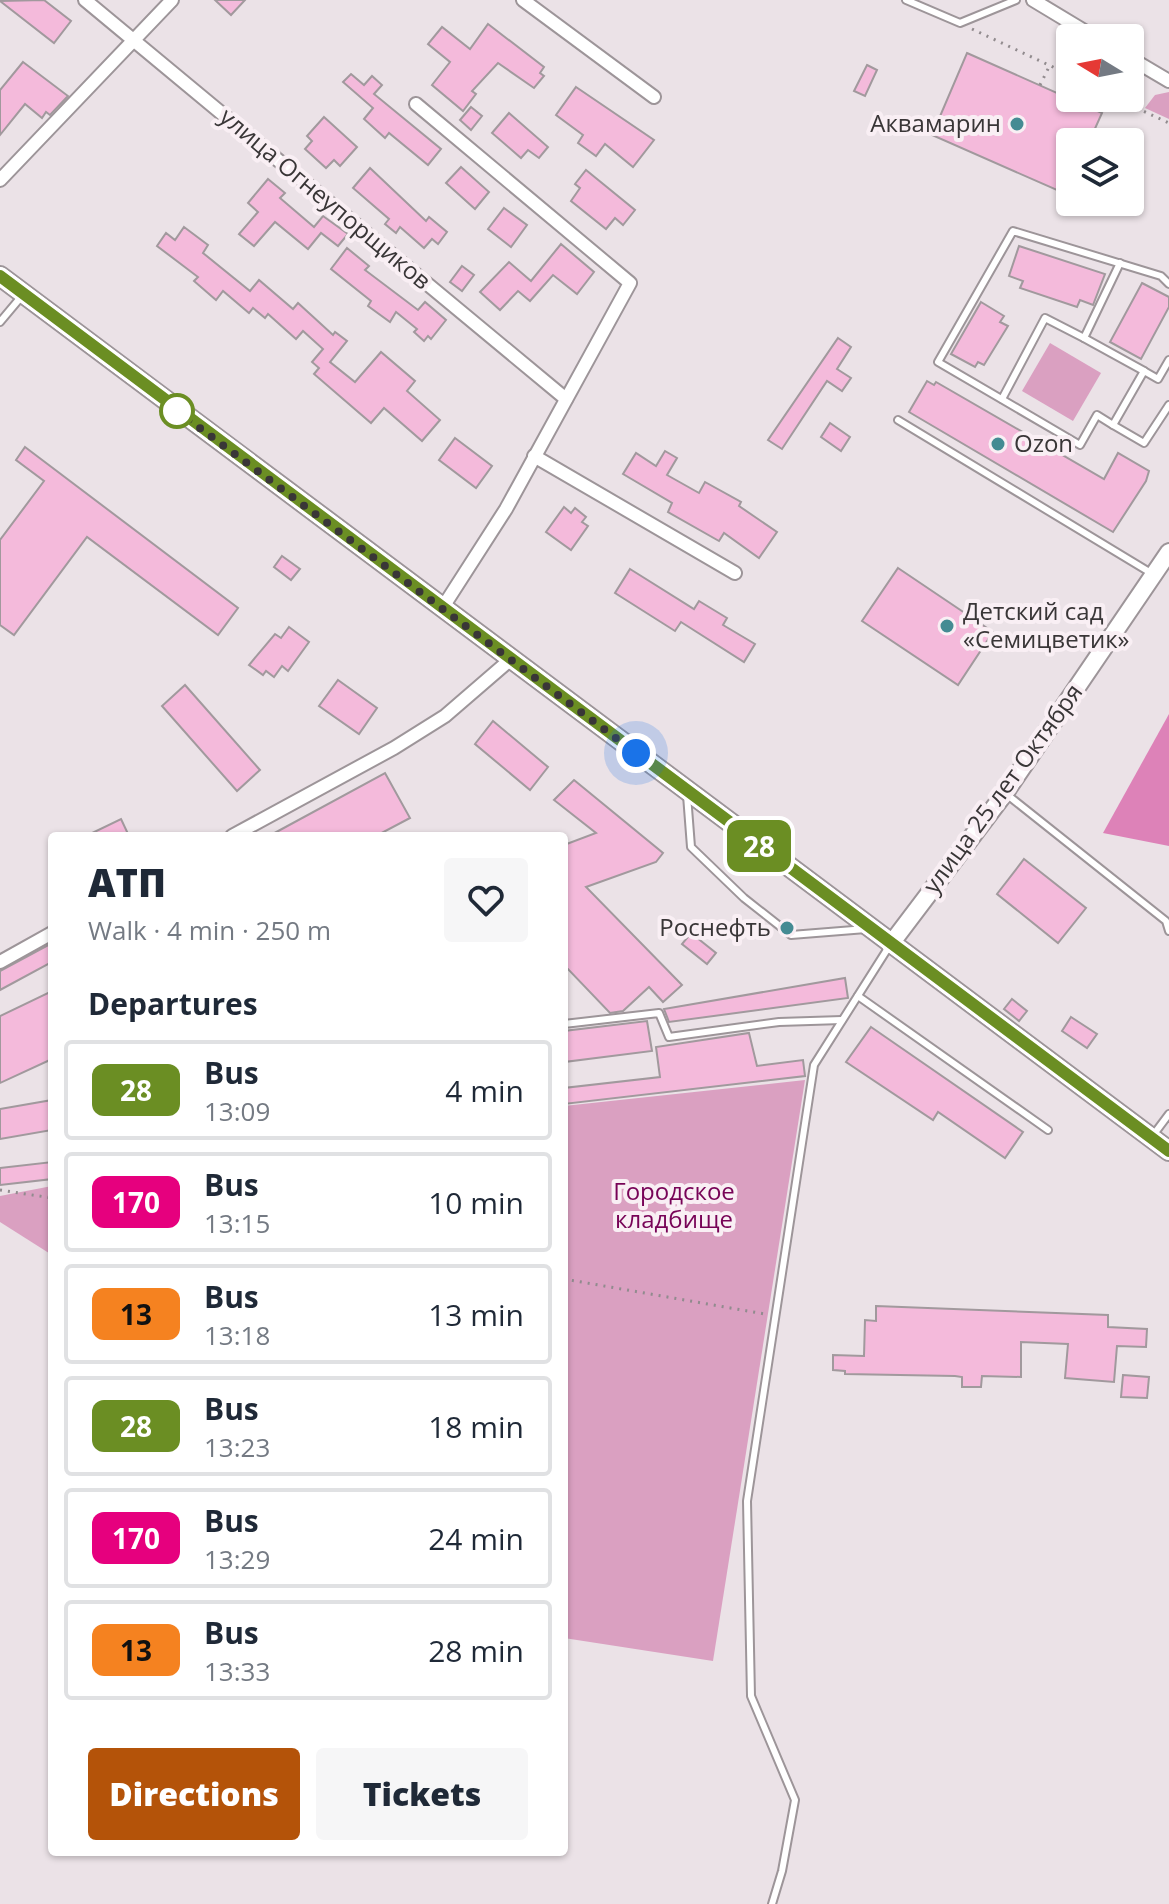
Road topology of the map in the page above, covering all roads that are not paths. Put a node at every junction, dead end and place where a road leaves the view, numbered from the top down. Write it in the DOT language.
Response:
graph roads {
  1 [pos="85,0"];
  2 [pos="172,0"];
  3 [pos="523,0"];
  4 [pos="906,0"];
  5 [pos="1016,0"];
  6 [pos="1033,0"];
  7 [pos="1073,24"];
  8 [pos="135,42"];
  9 [pos="1144,66"];
  10 [pos="1169,81"];
  11 [pos="654,97"];
  12 [pos="416,104"];
  13 [pos="0,180"];
  14 [pos="1120,263"];
  15 [pos="0,276"];
  16 [pos="1169,284"];
  17 [pos="23,294"];
  18 [pos="0,322"];
  19 [pos="1084,338"];
  20 [pos="1169,360"];
  21 [pos="1144,371"];
  22 [pos="566,399"];
  23 [pos="1002,399"];
  24 [pos="1169,405"];
  25 [pos="898,420"];
  26 [pos="1113,425"];
  27 [pos="534,456"];
  28 [pos="1169,552"];
  29 [pos="735,573"];
  30 [pos="1154,575"];
  31 [pos="443,607"];
  32 [pos="511,659"];
  33 [pos="686,791"];
  34 [pos="1005,793"];
  35 [pos="239,832"];
  36 [pos="870,928"];
  37 [pos="1169,931"];
  38 [pos="48,935"];
  39 [pos="890,945"];
  40 [pos="0,962"];
  41 [pos="858,996"];
  42 [pos="842,1020"];
  43 [pos="568,1024"];
  44 [pos="1169,1114"];
  45 [pos="1048,1130"];
  46 [pos="1152,1137"];
  47 [pos="1169,1151"];
  48 [pos="772,1904"];
  1 -- 8 [label="street, улица Огнеупорщиков"];
  2 -- 8 [label="street"];
  3 -- 11 [label="street"];
  4 -- 5 [label="lane"];
  6 -- 7 [label="street"];
  8 -- 13 [label="street"];
  8 -- 22 [label="street, улица Огнеупорщиков"];
  9 -- 10 [label="street"];
  12 -- 22 [label="street"];
  14 -- 16 [label="lane"];
  14 -- 19 [label="lane"];
  14 -- 23 [label="lane"];
  15 -- 17 [label="main road"];
  17 -- 18 [label="lane"];
  17 -- 31 [label="main road"];
  19 -- 21 [label="lane"];
  19 -- 23 [label="lane"];
  20 -- 21 [label="lane"];
  21 -- 26 [label="lane"];
  22 -- 27 [label="street"];
  23 -- 26 [label="lane"];
  24 -- 26 [label="lane"];
  25 -- 30 [label="lane"];
  27 -- 29 [label="street"];
  27 -- 31 [label="street"];
  28 -- 30 [label="street, улица 25 лет Октября"];
  30 -- 34 [label="street, улица 25 лет Октября"];
  31 -- 32 [label="main road"];
  32 -- 33 [label="main road"];
  32 -- 35 [label="street"];
  33 -- 36 [label="main road"];
  33 -- 36 [label="lane"];
  34 -- 37 [label="lane"];
  34 -- 39 [label="street, улица 25 лет Октября"];
  36 -- 39 [label="main road"];
  38 -- 40 [label="street"];
  39 -- 41 [label="lane"];
  39 -- 46 [label="main road"];
  41 -- 42 [label="lane"];
  41 -- 45 [label="lane"];
  42 -- 43 [label="lane"];
  42 -- 48 [label="lane"];
  44 -- 46 [label="lane"];
  46 -- 47 [label="main road"];
}
